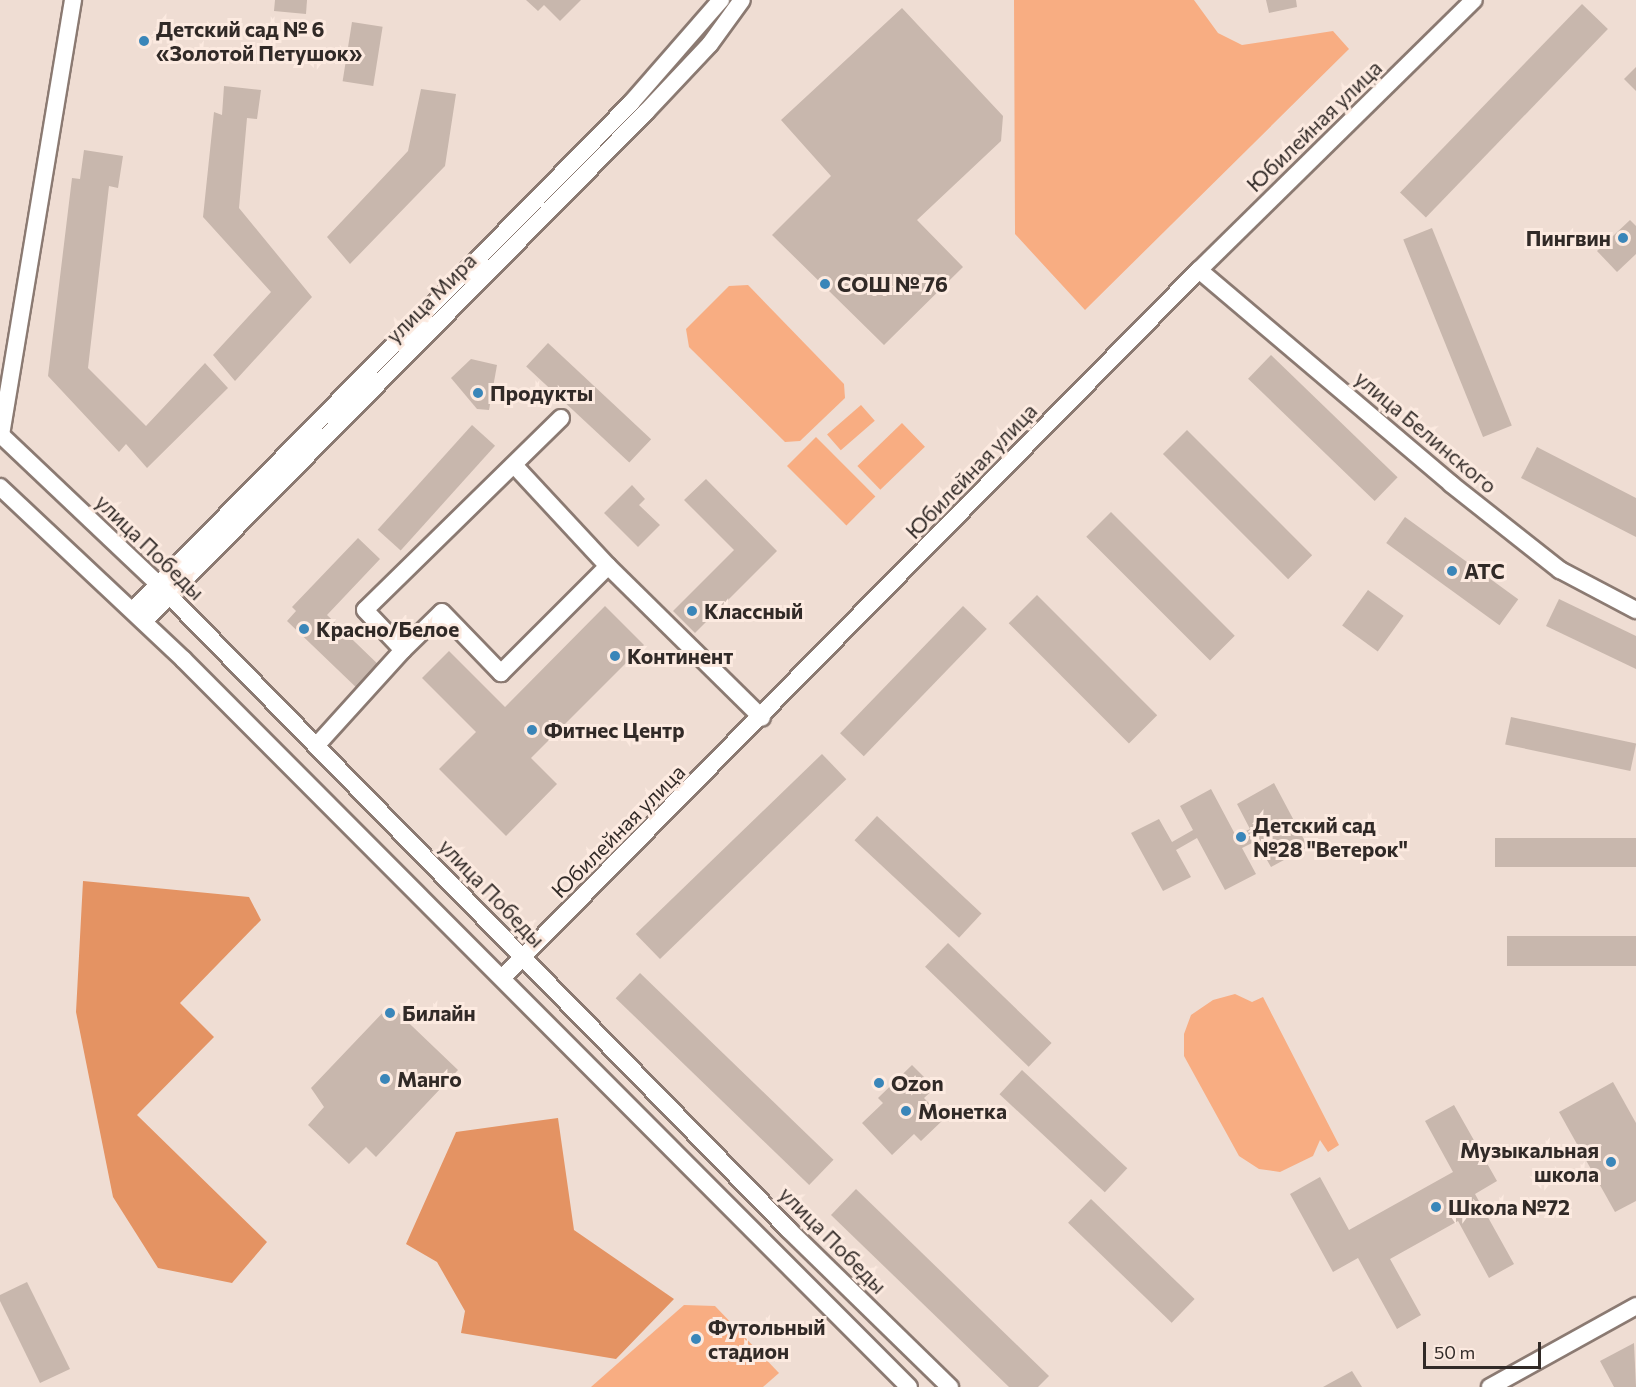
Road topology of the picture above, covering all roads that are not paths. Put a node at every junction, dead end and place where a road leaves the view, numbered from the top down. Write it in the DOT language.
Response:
graph roads {
  1 [pos="73,0"];
  2 [pos="721,0"];
  3 [pos="742,0"];
  4 [pos="1474,0"];
  5 [pos="1199,270"];
  6 [pos="561,418"];
  7 [pos="1,434"];
  8 [pos="514,465"];
  9 [pos="1,494"];
  10 [pos="608,567"];
  11 [pos="163,590"];
  12 [pos="1636,610"];
  13 [pos="139,615"];
  14 [pos="403,650"];
  15 [pos="762,718"];
  16 [pos="316,746"];
  17 [pos="524,957"];
  18 [pos="503,977"];
  19 [pos="1636,1306"];
  20 [pos="909,1387"];
  21 [pos="950,1387"];
  22 [pos="1490,1387"];
  1 -- 7 [label="street"];
  2 -- 11 [label="street, улица Мира"];
  3 -- 11 [label="street, улица Мира"];
  4 -- 5 [label="street, Юбилейная улица"];
  5 -- 12 [label="street, улица Белинского"];
  5 -- 15 [label="street, Юбилейная улица"];
  6 -- 8 [label="street"];
  7 -- 11 [label="street, улица Победы"];
  8 -- 10 [label="street"];
  8 -- 14 [label="street"];
  9 -- 13 [label="street"];
  10 -- 14 [label="street"];
  10 -- 15 [label="street"];
  11 -- 13 [label="street, улица Мира"];
  11 -- 16 [label="street, улица Победы"];
  13 -- 18 [label="street"];
  14 -- 16 [label="street"];
  15 -- 17 [label="street, Юбилейная улица"];
  16 -- 17 [label="street, улица Победы"];
  17 -- 18 [label="street, Юбилейная улица"];
  17 -- 21 [label="street, улица Победы"];
  18 -- 20 [label="street"];
  19 -- 22 [label="street"];
}
